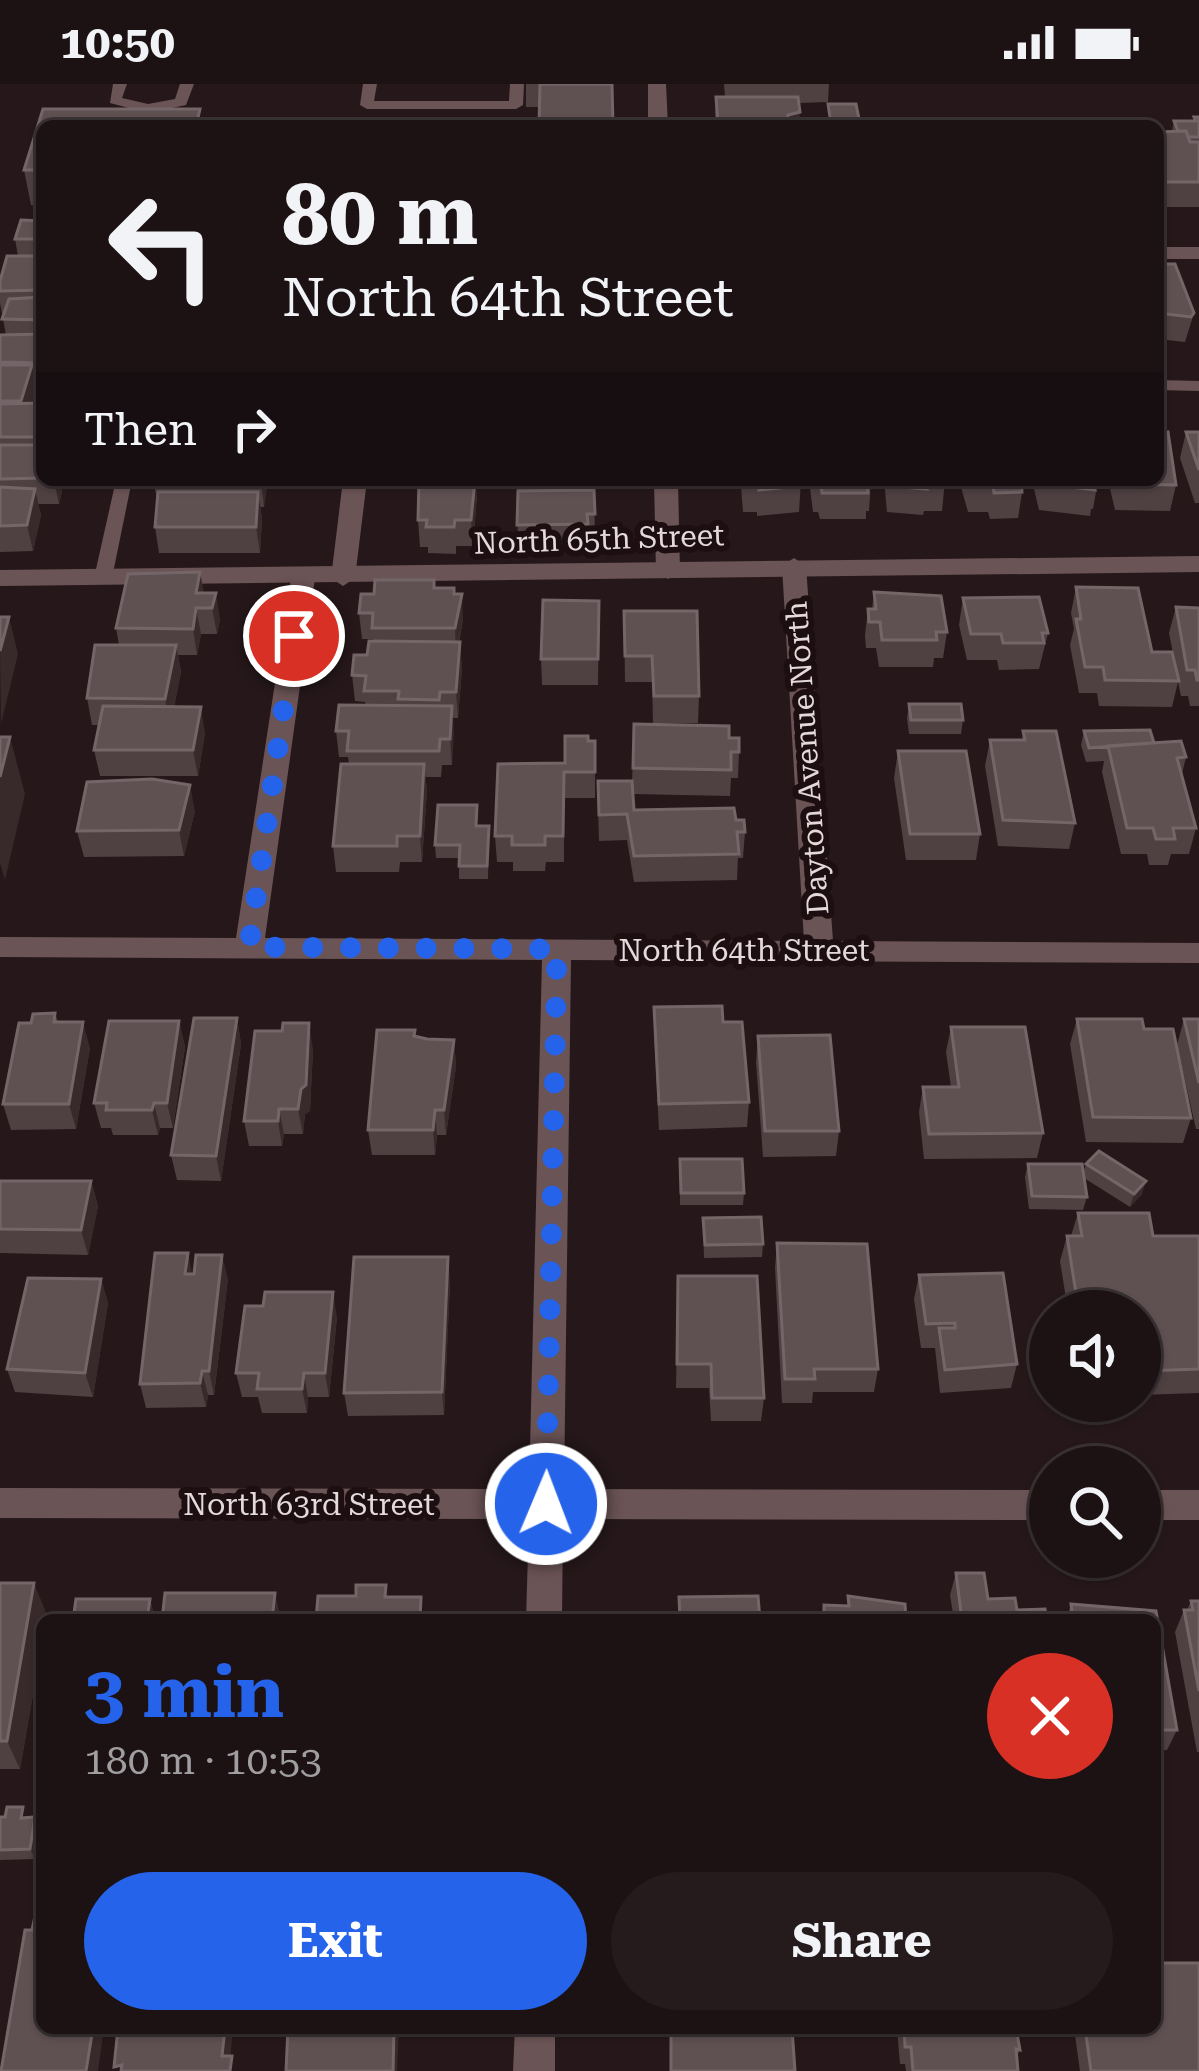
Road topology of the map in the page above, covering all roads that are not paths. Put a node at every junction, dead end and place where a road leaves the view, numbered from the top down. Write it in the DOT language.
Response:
graph roads {
  1 [pos="120,84"];
  2 [pos="187,84"];
  3 [pos="370,84"];
  4 [pos="517,84"];
  5 [pos="657,84"];
  6 [pos="405,105"];
  7 [pos="404,120"];
  8 [pos="658,120"];
  9 [pos="1164,253"];
  10 [pos="1199,253"];
  11 [pos="1164,386"];
  12 [pos="1199,386"];
  13 [pos="123,486"];
  14 [pos="354,486"];
  15 [pos="665,486"];
  16 [pos="1199,564"];
  17 [pos="794,566"];
  18 [pos="668,571"];
  19 [pos="0,578"];
  20 [pos="103,578"];
  21 [pos="303,578"];
  22 [pos="343,578"];
  23 [pos="0,947"];
  24 [pos="249,947"];
  25 [pos="557,949"];
  26 [pos="819,950"];
  27 [pos="1199,953"];
  28 [pos="0,1503"];
  29 [pos="546,1504"];
  30 [pos="1029,1505"];
  31 [pos="1161,1505"];
  32 [pos="1199,1505"];
  33 [pos="544,1614"];
  34 [pos="535,2034"];
  35 [pos="534,2071"];
  1 -- 2 [label="lane"];
  3 -- 6 [label="lane"];
  4 -- 6 [label="lane"];
  5 -- 8 [label="street"];
  6 -- 7 [label="lane"];
  9 -- 10 [label="street"];
  11 -- 12 [label="lane"];
  13 -- 20 [label="lane"];
  14 -- 22 [label="street"];
  15 -- 18 [label="street"];
  16 -- 17 [label="street, North 65th Street"];
  17 -- 18 [label="street, North 65th Street"];
  17 -- 26 [label="street, Dayton Avenue North"];
  18 -- 22 [label="street, North 65th Street"];
  19 -- 20 [label="street, North 65th Street"];
  20 -- 21 [label="street, North 65th Street"];
  21 -- 22 [label="street, North 65th Street"];
  21 -- 24 [label="street"];
  23 -- 24 [label="street, North 64th Street"];
  24 -- 25 [label="street, North 64th Street"];
  25 -- 26 [label="street, North 64th Street"];
  25 -- 29 [label="street"];
  26 -- 27 [label="street, North 64th Street"];
  28 -- 29 [label="street, North 63rd Street"];
  29 -- 30 [label="street, North 63rd Street"];
  29 -- 33 [label="street"];
  31 -- 32 [label="street"];
  34 -- 35 [label="street"];
}
